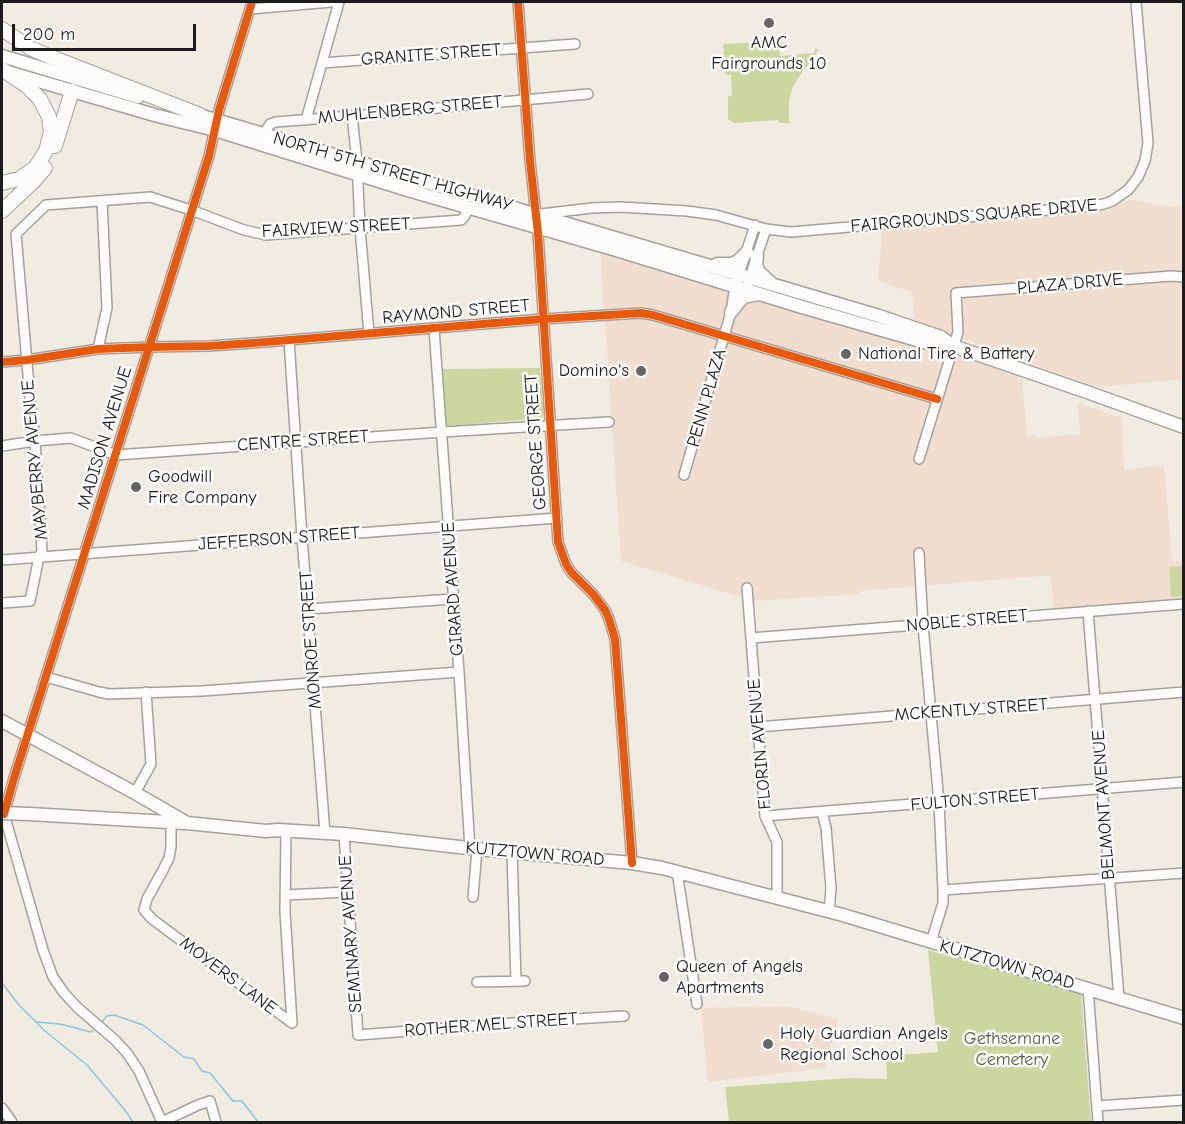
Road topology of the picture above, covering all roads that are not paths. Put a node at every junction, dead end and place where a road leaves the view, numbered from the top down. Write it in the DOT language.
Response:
graph roads {
  1 [pos="331,2"];
  2 [pos="339,2"];
  3 [pos="519,2"];
  4 [pos="1136,2"];
  5 [pos="251,5"];
  6 [pos="2,29"];
  7 [pos="575,45"];
  8 [pos="522,48"];
  9 [pos="322,63"];
  10 [pos="2,66"];
  11 [pos="71,84"];
  12 [pos="588,94"];
  13 [pos="526,99"];
  14 [pos="200,115"];
  15 [pos="352,116"];
  16 [pos="306,120"];
  17 [pos="216,125"];
  18 [pos="264,134"];
  19 [pos="357,168"];
  20 [pos="2,183"];
  21 [pos="102,201"];
  22 [pos="469,207"];
  23 [pos="190,210"];
  24 [pos="2,211"];
  25 [pos="537,220"];
  26 [pos="755,225"];
  27 [pos="360,228"];
  28 [pos="765,229"];
  29 [pos="18,253"];
  30 [pos="752,254"];
  31 [pos="707,265"];
  32 [pos="1184,277"];
  33 [pos="715,280"];
  34 [pos="743,282"];
  35 [pos="776,286"];
  36 [pos="760,294"];
  37 [pos="732,307"];
  38 [pos="543,319"];
  39 [pos="434,329"];
  40 [pos="369,334"];
  41 [pos="724,337"];
  42 [pos="289,340"];
  43 [pos="953,346"];
  44 [pos="149,347"];
  45 [pos="98,349"];
  46 [pos="27,360"];
  47 [pos="2,362"];
  48 [pos="937,399"];
  49 [pos="609,422"];
  50 [pos="550,426"];
  51 [pos="1184,427"];
  52 [pos="442,432"];
  53 [pos="35,441"];
  54 [pos="297,442"];
  55 [pos="2,446"];
  56 [pos="116,455"];
  57 [pos="919,459"];
  58 [pos="684,475"];
  59 [pos="557,518"];
  60 [pos="448,525"];
  61 [pos="302,537"];
  62 [pos="919,553"];
  63 [pos="85,554"];
  64 [pos="39,557"];
  65 [pos="2,560"];
  66 [pos="747,588"];
  67 [pos="453,599"];
  68 [pos="2,603"];
  69 [pos="1184,604"];
  70 [pos="308,609"];
  71 [pos="1088,611"];
  72 [pos="923,625"];
  73 [pos="751,638"];
  74 [pos="459,672"];
  75 [pos="46,677"];
  76 [pos="314,682"];
  77 [pos="146,692"];
  78 [pos="1184,692"];
  79 [pos="1096,700"];
  80 [pos="931,712"];
  81 [pos="2,721"];
  82 [pos="758,727"];
  83 [pos="28,734"];
  84 [pos="1184,782"];
  85 [pos="1103,790"];
  86 [pos="135,793"];
  87 [pos="939,803"];
  88 [pos="2,811"];
  89 [pos="822,812"];
  90 [pos="765,816"];
  91 [pos="171,823"];
  92 [pos="187,824"];
  93 [pos="286,831"];
  94 [pos="325,833"];
  95 [pos="344,834"];
  96 [pos="473,849"];
  97 [pos="512,852"];
  98 [pos="632,863"];
  99 [pos="677,871"];
  100 [pos="1184,873"];
  101 [pos="1110,878"];
  102 [pos="943,890"];
  103 [pos="348,892"];
  104 [pos="285,896"];
  105 [pos="473,897"];
  106 [pos="777,897"];
  107 [pos="829,912"];
  108 [pos="931,942"];
  109 [pos="477,982"];
  110 [pos="1088,988"];
  111 [pos="1119,998"];
  112 [pos="697,1004"];
  113 [pos="624,1017"];
  114 [pos="1184,1018"];
  115 [pos="358,1035"];
  116 [pos="1184,1100"];
  117 [pos="1097,1106"];
  118 [pos="2,1108"];
  119 [pos="12,1122"];
  120 [pos="162,1122"];
  121 [pos="216,1122"];
  122 [pos="1098,1122"];
  1 -- 5 [label="street"];
  2 -- 9 [label="street"];
  3 -- 8 [label="street, GEORGE STREET"];
  4 -- 28 [label="street, FAIRGROUNDS SQUARE DRIVE"];
  5 -- 17 [label="street, MADISON AVENUE"];
  6 -- 14 [label="highway"];
  7 -- 8 [label="street, GRANITE STREET"];
  8 -- 9 [label="street, GRANITE STREET"];
  8 -- 13 [label="street, GEORGE STREET"];
  9 -- 16 [label="street"];
  10 -- 11 [label="main road, NORTH 5TH STREET HIGHWAY"];
  10 -- 20 [label="highway"];
  11 -- 14 [label="main road, NORTH 5TH STREET HIGHWAY"];
  11 -- 17 [label="main road, NORTH 5TH STREET HIGHWAY"];
  11 -- 24 [label="highway"];
  12 -- 13 [label="street, MUHLENBERG STREET"];
  13 -- 15 [label="street, MUHLENBERG STREET"];
  13 -- 25 [label="street, GEORGE STREET"];
  14 -- 17 [label="main road, NORTH 5TH STREET HIGHWAY"];
  15 -- 16 [label="street, MUHLENBERG STREET"];
  15 -- 19 [label="street"];
  16 -- 18 [label="street, MUHLENBERG STREET"];
  17 -- 18 [label="main road, NORTH 5TH STREET HIGHWAY"];
  17 -- 19 [label="main road, NORTH 5TH STREET HIGHWAY"];
  17 -- 23 [label="street, MADISON AVENUE"];
  18 -- 19 [label="main road, NORTH 5TH STREET HIGHWAY"];
  19 -- 22 [label="main road, NORTH 5TH STREET HIGHWAY"];
  19 -- 25 [label="main road, NORTH 5TH STREET HIGHWAY"];
  19 -- 27 [label="street"];
  21 -- 23 [label="street, FAIRVIEW STREET"];
  21 -- 29 [label="street, FAIRVIEW STREET"];
  21 -- 45 [label="street"];
  22 -- 25 [label="main road, NORTH 5TH STREET HIGHWAY"];
  22 -- 27 [label="street, FAIRVIEW STREET"];
  23 -- 27 [label="street, FAIRVIEW STREET"];
  23 -- 44 [label="street, MADISON AVENUE"];
  25 -- 26 [label="street, FAIRGROUNDS SQUARE DRIVE"];
  25 -- 31 [label="main road, NORTH 5TH STREET HIGHWAY"];
  25 -- 33 [label="main road, NORTH 5TH STREET HIGHWAY"];
  25 -- 38 [label="street, GEORGE STREET"];
  26 -- 28 [label="street, FAIRGROUNDS SQUARE DRIVE"];
  26 -- 30 [label="street"];
  27 -- 40 [label="street"];
  28 -- 30 [label="street"];
  29 -- 46 [label="street, MAYBERRY AVENUE"];
  30 -- 31 [label="main road"];
  30 -- 34 [label="street"];
  30 -- 35 [label="main road"];
  31 -- 34 [label="main road, NORTH 5TH STREET HIGHWAY"];
  32 -- 43 [label="street, PLAZA DRIVE"];
  33 -- 34 [label="main road, NORTH 5TH STREET HIGHWAY"];
  33 -- 37 [label="main road"];
  34 -- 35 [label="main road, NORTH 5TH STREET HIGHWAY"];
  34 -- 36 [label="main road, NORTH 5TH STREET HIGHWAY"];
  34 -- 37 [label="street, PENN PLAZA"];
  35 -- 43 [label="main road, NORTH 5TH STREET HIGHWAY"];
  36 -- 37 [label="main road"];
  36 -- 43 [label="main road, NORTH 5TH STREET HIGHWAY"];
  37 -- 41 [label="street, PENN PLAZA"];
  38 -- 39 [label="street, RAYMOND STREET"];
  38 -- 41 [label="street, RAYMOND STREET"];
  38 -- 50 [label="street, GEORGE STREET"];
  39 -- 40 [label="street, RAYMOND STREET"];
  39 -- 52 [label="street, GIRARD AVENUE"];
  40 -- 42 [label="street, RAYMOND STREET"];
  41 -- 48 [label="street, RAYMOND STREET"];
  41 -- 58 [label="street, PENN PLAZA"];
  42 -- 44 [label="street, RAYMOND STREET"];
  42 -- 54 [label="street, MONROE STREET"];
  43 -- 48 [label="street"];
  43 -- 51 [label="main road, NORTH 5TH STREET HIGHWAY"];
  44 -- 45 [label="street, RAYMOND STREET"];
  44 -- 56 [label="street, MADISON AVENUE"];
  45 -- 46 [label="street, RAYMOND STREET"];
  46 -- 47 [label="street, RAYMOND STREET"];
  46 -- 53 [label="street, MAYBERRY AVENUE"];
  48 -- 57 [label="street"];
  49 -- 50 [label="street, CENTRE STREET"];
  50 -- 52 [label="street, CENTRE STREET"];
  50 -- 59 [label="street, GEORGE STREET"];
  52 -- 54 [label="street, CENTRE STREET"];
  52 -- 60 [label="street, GIRARD AVENUE"];
  53 -- 55 [label="street, CENTRE STREET"];
  53 -- 56 [label="street, CENTRE STREET"];
  53 -- 64 [label="street, MAYBERRY AVENUE"];
  54 -- 56 [label="street, CENTRE STREET"];
  54 -- 61 [label="street, MONROE STREET"];
  56 -- 63 [label="street, MADISON AVENUE"];
  59 -- 60 [label="street, JEFFERSON STREET"];
  59 -- 98 [label="street, GEORGE STREET"];
  60 -- 61 [label="street, JEFFERSON STREET"];
  60 -- 67 [label="street, GIRARD AVENUE"];
  61 -- 63 [label="street, JEFFERSON STREET"];
  61 -- 70 [label="street, MONROE STREET"];
  62 -- 72 [label="street"];
  63 -- 64 [label="street, JEFFERSON STREET"];
  63 -- 75 [label="street, MADISON AVENUE"];
  64 -- 65 [label="street, JEFFERSON STREET"];
  64 -- 68 [label="street, MAYBERRY AVENUE"];
  66 -- 73 [label="street, FLORIN AVENUE"];
  67 -- 70 [label="street"];
  67 -- 74 [label="street, GIRARD AVENUE"];
  69 -- 71 [label="street, NOBLE STREET"];
  70 -- 76 [label="street, MONROE STREET"];
  71 -- 72 [label="street, NOBLE STREET"];
  71 -- 79 [label="street, BELMONT AVENUE"];
  72 -- 73 [label="street, NOBLE STREET"];
  72 -- 80 [label="street"];
  73 -- 82 [label="street, FLORIN AVENUE"];
  74 -- 76 [label="street"];
  74 -- 96 [label="street, GIRARD AVENUE"];
  75 -- 77 [label="street"];
  75 -- 83 [label="street, MADISON AVENUE"];
  76 -- 77 [label="street"];
  76 -- 94 [label="street, MONROE STREET"];
  77 -- 86 [label="street"];
  78 -- 79 [label="street, MCKENTLY STREET"];
  79 -- 80 [label="street, MCKENTLY STREET"];
  79 -- 85 [label="street, BELMONT AVENUE"];
  80 -- 82 [label="street, MCKENTLY STREET"];
  80 -- 87 [label="street"];
  81 -- 83 [label="main road, KUTZTOWN ROAD"];
  82 -- 90 [label="street, FLORIN AVENUE"];
  83 -- 86 [label="main road, KUTZTOWN ROAD"];
  83 -- 88 [label="street, MADISON AVENUE"];
  84 -- 85 [label="street, FULTON STREET"];
  85 -- 87 [label="street, FULTON STREET"];
  85 -- 101 [label="street, BELMONT AVENUE"];
  86 -- 92 [label="main road, KUTZTOWN ROAD"];
  87 -- 89 [label="street, FULTON STREET"];
  87 -- 102 [label="street"];
  88 -- 91 [label="main road, bridge"];
  88 -- 120 [label="street"];
  89 -- 90 [label="street, FULTON STREET"];
  89 -- 107 [label="street"];
  90 -- 106 [label="street, FLORIN AVENUE"];
  91 -- 92 [label="main road"];
  91 -- 104 [label="street, MOYERS LANE"];
  92 -- 93 [label="main road, KUTZTOWN ROAD"];
  93 -- 94 [label="main road, KUTZTOWN ROAD"];
  93 -- 104 [label="street, MOYERS LANE"];
  94 -- 95 [label="main road, KUTZTOWN ROAD"];
  95 -- 96 [label="main road, KUTZTOWN ROAD"];
  95 -- 103 [label="street, SEMINARY AVENUE"];
  96 -- 97 [label="main road, KUTZTOWN ROAD"];
  96 -- 105 [label="street, GIRARD AVENUE"];
  97 -- 98 [label="main road, KUTZTOWN ROAD"];
  97 -- 109 [label="street"];
  98 -- 99 [label="main road, KUTZTOWN ROAD"];
  99 -- 106 [label="main road, KUTZTOWN ROAD"];
  99 -- 112 [label="street"];
  100 -- 101 [label="street"];
  101 -- 102 [label="street"];
  101 -- 111 [label="street, BELMONT AVENUE"];
  102 -- 108 [label="street"];
  103 -- 104 [label="street"];
  103 -- 115 [label="street, SEMINARY AVENUE"];
  106 -- 107 [label="main road, KUTZTOWN ROAD"];
  107 -- 108 [label="main road, KUTZTOWN ROAD"];
  108 -- 110 [label="main road, KUTZTOWN ROAD"];
  110 -- 111 [label="main road, KUTZTOWN ROAD"];
  110 -- 117 [label="street"];
  111 -- 114 [label="main road, KUTZTOWN ROAD"];
  113 -- 115 [label="street, ROTHER MEL STREET"];
  116 -- 117 [label="street"];
  117 -- 122 [label="street"];
  118 -- 119 [label="street"];
  120 -- 121 [label="street"];
}
